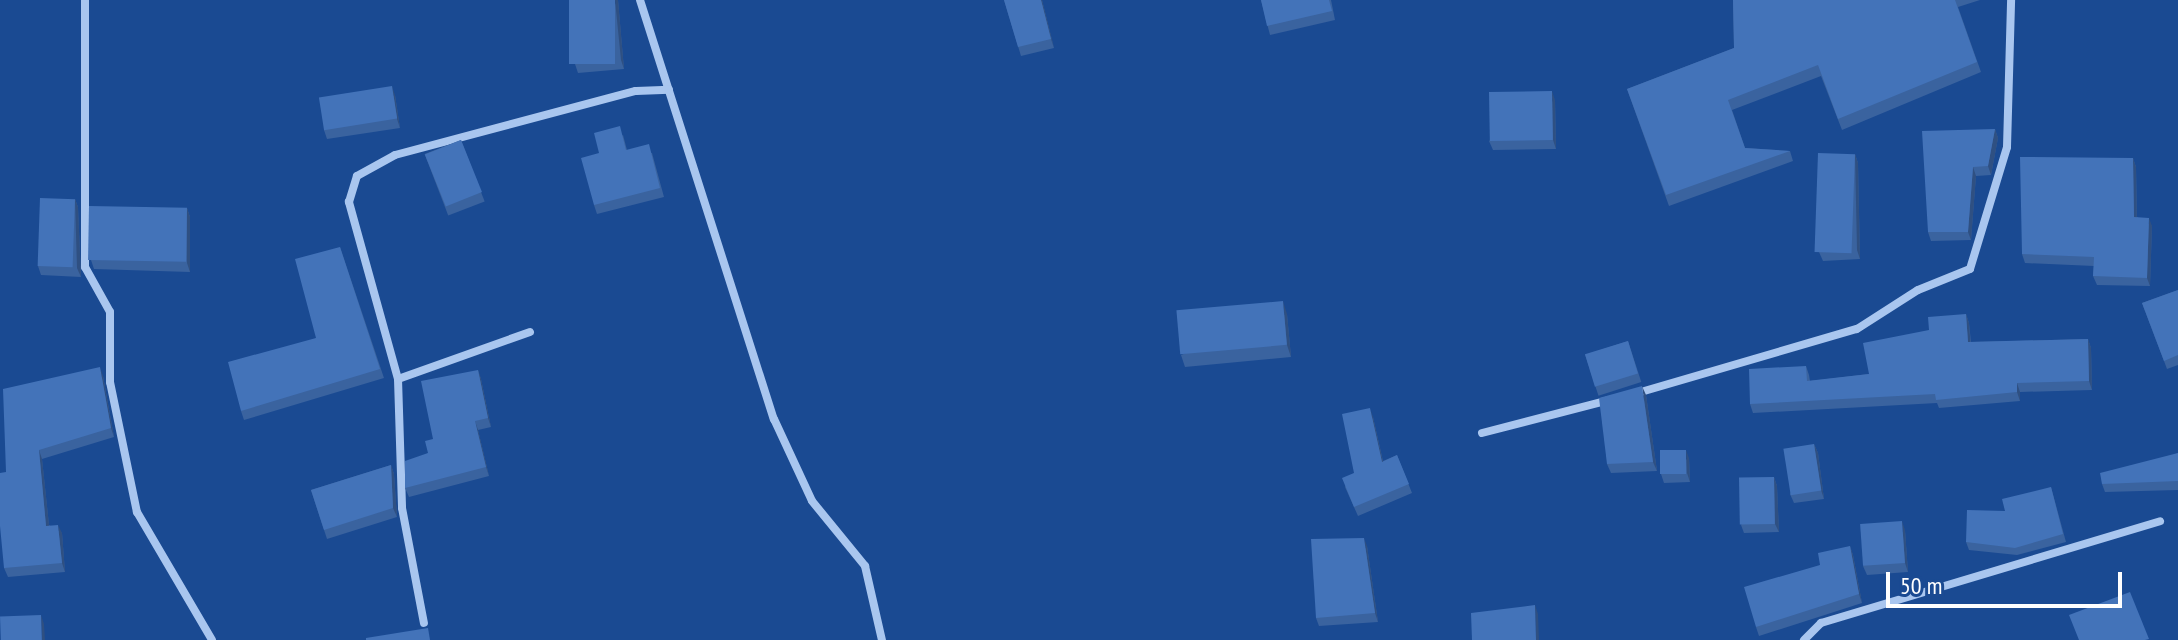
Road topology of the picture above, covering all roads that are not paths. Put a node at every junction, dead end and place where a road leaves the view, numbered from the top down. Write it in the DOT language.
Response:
graph roads {
  1 [pos="85,0"];
  2 [pos="640,0"];
  3 [pos="2011,0"];
  4 [pos="669,90"];
  5 [pos="530,332"];
  6 [pos="398,379"];
  7 [pos="1482,433"];
  8 [pos="2160,521"];
  9 [pos="424,623"];
  10 [pos="212,640"];
  11 [pos="882,640"];
  12 [pos="1804,640"];
  1 -- 10 [label="street"];
  2 -- 4 [label="street"];
  3 -- 7 [label="street"];
  4 -- 6 [label="street"];
  4 -- 11 [label="street"];
  5 -- 6 [label="street"];
  6 -- 9 [label="street"];
  8 -- 12 [label="street"];
}
